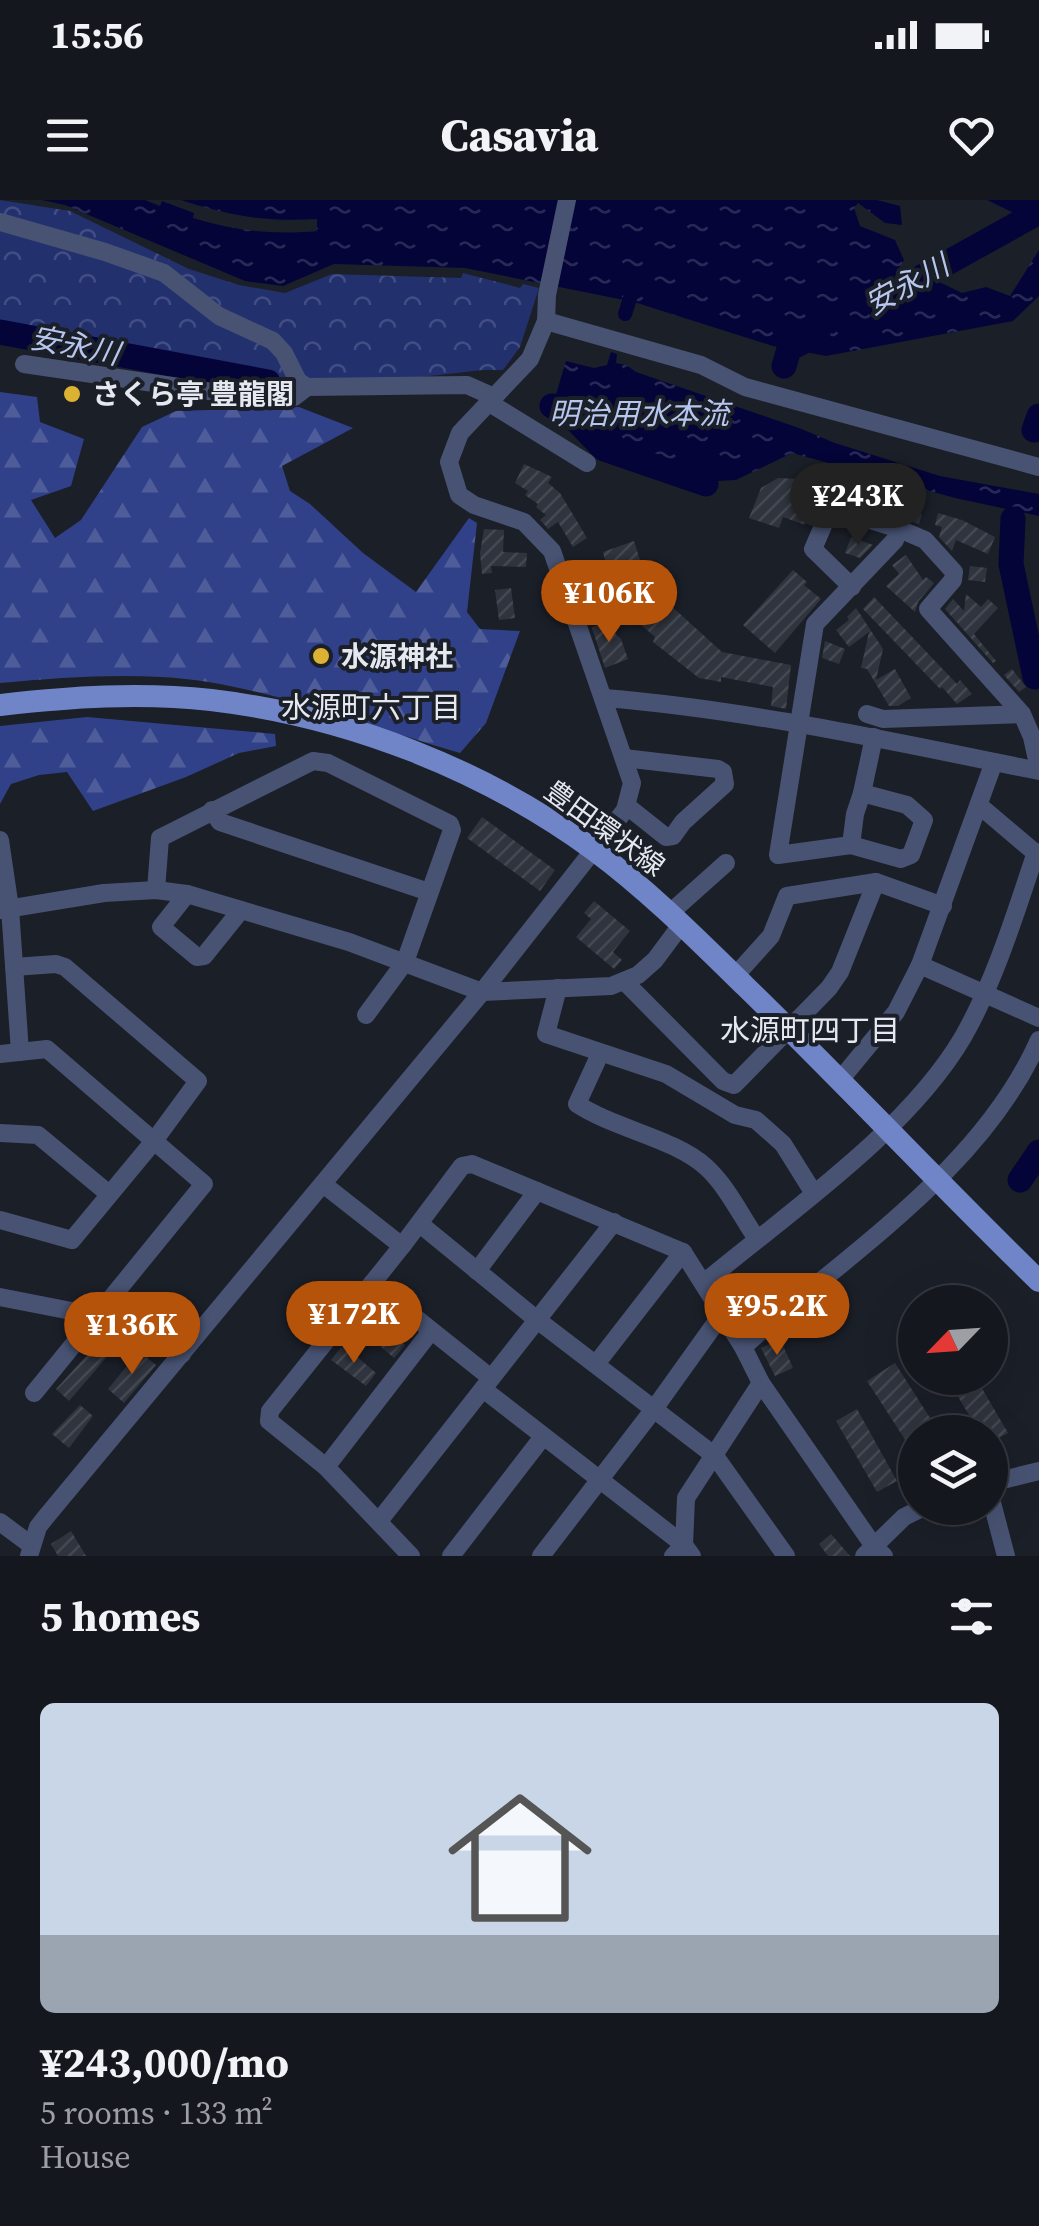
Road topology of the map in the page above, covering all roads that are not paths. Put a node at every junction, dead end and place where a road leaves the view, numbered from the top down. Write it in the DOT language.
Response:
graph roads {
  1 [pos="567,200"];
  2 [pos="0,222"];
  3 [pos="546,321"];
  4 [pos="24,364"];
  5 [pos="307,387"];
  6 [pos="491,400"];
  7 [pos="587,463"];
  8 [pos="1039,467"];
  9 [pos="900,529"];
  10 [pos="852,587"];
  11 [pos="604,698"];
  12 [pos="0,705"];
  13 [pos="867,714"];
  14 [pos="1022,714"];
  15 [pos="800,722"];
  16 [pos="874,737"];
  17 [pos="624,758"];
  18 [pos="994,762"];
  19 [pos="1039,770"];
  20 [pos="862,793"];
  21 [pos="627,806"];
  22 [pos="980,806"];
  23 [pos="212,810"];
  24 [pos="0,840"];
  25 [pos="851,845"];
  26 [pos="594,850"];
  27 [pos="1037,854"];
  28 [pos="726,863"];
  29 [pos="876,882"];
  30 [pos="156,890"];
  31 [pos="428,892"];
  32 [pos="188,894"];
  33 [pos="943,906"];
  34 [pos="5,909"];
  35 [pos="241,910"];
  36 [pos="676,919"];
  37 [pos="406,962"];
  38 [pos="920,965"];
  39 [pos="14,967"];
  40 [pos="735,976"];
  41 [pos="624,981"];
  42 [pos="558,988"];
  43 [pos="482,992"];
  44 [pos="984,992"];
  45 [pos="366,1015"];
  46 [pos="1039,1018"];
  47 [pos="790,1030"];
  48 [pos="1039,1040"];
  49 [pos="20,1052"];
  50 [pos="0,1054"];
  51 [pos="600,1054"];
  52 [pos="840,1080"];
  53 [pos="888,1130"];
  54 [pos="0,1133"];
  55 [pos="154,1142"];
  56 [pos="939,1179"];
  57 [pos="322,1184"];
  58 [pos="538,1190"];
  59 [pos="813,1192"];
  60 [pos="110,1194"];
  61 [pos="0,1220"];
  62 [pos="614,1222"];
  63 [pos="420,1224"];
  64 [pos="757,1239"];
  65 [pos="402,1246"];
  66 [pos="683,1252"];
  67 [pos="477,1270"];
  68 [pos="1039,1280"];
  69 [pos="705,1282"];
  70 [pos="372,1283"];
  71 [pos="0,1297"];
  72 [pos="722,1314"];
  73 [pos="97,1316"];
  74 [pos="536,1319"];
  75 [pos="431,1332"];
  76 [pos="744,1347"];
  77 [pos="182,1354"];
  78 [pos="596,1364"];
  79 [pos="761,1383"];
  80 [pos="486,1384"];
  81 [pos="34,1392"];
  82 [pos="654,1408"];
  83 [pos="542,1438"];
  84 [pos="715,1456"];
  85 [pos="326,1468"];
  86 [pos="1039,1471"];
  87 [pos="1008,1479"];
  88 [pos="598,1482"];
  89 [pos="379,1521"];
  90 [pos="898,1524"];
  91 [pos="998,1525"];
  92 [pos="4,1531"];
  93 [pos="30,1550"];
  94 [pos="683,1552"];
  95 [pos="874,1552"];
  96 [pos="411,1556"];
  97 [pos="451,1556"];
  98 [pos="541,1556"];
  99 [pos="786,1556"];
  100 [pos="1006,1556"];
  1 -- 3 [label="street"];
  2 -- 5 [label="street"];
  3 -- 6 [label="street"];
  3 -- 8 [label="street"];
  4 -- 5 [label="street"];
  5 -- 6 [label="street"];
  6 -- 7 [label="street"];
  6 -- 11 [label="street"];
  9 -- 10 [label="street"];
  9 -- 10 [label="street"];
  9 -- 14 [label="street"];
  10 -- 15 [label="street"];
  11 -- 15 [label="street"];
  11 -- 17 [label="street"];
  12 -- 26 [label="main road, 豊田環状線"];
  13 -- 14 [label="street"];
  14 -- 19 [label="street"];
  15 -- 16 [label="street"];
  15 -- 25 [label="street"];
  16 -- 18 [label="street"];
  16 -- 20 [label="street"];
  17 -- 21 [label="street"];
  17 -- 21 [label="street"];
  18 -- 19 [label="street"];
  18 -- 22 [label="street"];
  20 -- 25 [label="street"];
  20 -- 25 [label="street"];
  21 -- 26 [label="street"];
  22 -- 27 [label="street"];
  22 -- 33 [label="street"];
  23 -- 30 [label="street"];
  23 -- 31 [label="street"];
  23 -- 31 [label="street"];
  24 -- 34 [label="street"];
  26 -- 36 [label="main road, 豊田環状線"];
  26 -- 43 [label="street"];
  27 -- 44 [label="street"];
  28 -- 36 [label="street"];
  29 -- 33 [label="street"];
  29 -- 40 [label="street"];
  29 -- 47 [label="street"];
  30 -- 32 [label="street"];
  30 -- 34 [label="street"];
  31 -- 37 [label="street"];
  32 -- 35 [label="street"];
  32 -- 35 [label="street"];
  33 -- 38 [label="street"];
  34 -- 39 [label="street"];
  35 -- 37 [label="street"];
  36 -- 40 [label="main road, 豊田環状線"];
  36 -- 41 [label="street"];
  37 -- 43 [label="street"];
  37 -- 45 [label="street"];
  38 -- 44 [label="street"];
  38 -- 52 [label="street"];
  39 -- 49 [label="street"];
  39 -- 55 [label="street"];
  40 -- 47 [label="main road, 豊田環状線"];
  41 -- 42 [label="street"];
  41 -- 47 [label="street"];
  42 -- 43 [label="street"];
  42 -- 51 [label="street"];
  43 -- 57 [label="street"];
  44 -- 46 [label="street"];
  44 -- 53 [label="street"];
  47 -- 52 [label="main road, 豊田環状線"];
  48 -- 56 [label="street"];
  49 -- 50 [label="street"];
  49 -- 55 [label="street"];
  51 -- 59 [label="street"];
  51 -- 64 [label="street"];
  52 -- 53 [label="main road, 豊田環状線"];
  53 -- 56 [label="main road, 豊田環状線"];
  53 -- 59 [label="street"];
  54 -- 60 [label="street"];
  55 -- 60 [label="street"];
  55 -- 73 [label="street"];
  56 -- 68 [label="main road, 豊田環状線"];
  56 -- 76 [label="street"];
  57 -- 65 [label="street"];
  57 -- 77 [label="street"];
  58 -- 62 [label="street"];
  58 -- 63 [label="street"];
  58 -- 67 [label="street"];
  59 -- 64 [label="street"];
  60 -- 61 [label="street"];
  62 -- 66 [label="street"];
  62 -- 74 [label="street"];
  63 -- 65 [label="street"];
  63 -- 67 [label="street"];
  64 -- 69 [label="street"];
  65 -- 70 [label="street"];
  66 -- 69 [label="street"];
  66 -- 78 [label="street"];
  67 -- 74 [label="street"];
  69 -- 72 [label="street"];
  70 -- 75 [label="street"];
  70 -- 85 [label="street"];
  71 -- 73 [label="street"];
  72 -- 76 [label="street"];
  72 -- 82 [label="street"];
  73 -- 77 [label="street"];
  73 -- 81 [label="street"];
  74 -- 78 [label="street"];
  74 -- 80 [label="street"];
  75 -- 80 [label="street"];
  75 -- 85 [label="street"];
  76 -- 79 [label="street"];
  77 -- 93 [label="street"];
  78 -- 82 [label="street"];
  79 -- 84 [label="street"];
  79 -- 95 [label="street"];
  80 -- 83 [label="street"];
  80 -- 89 [label="street"];
  82 -- 84 [label="street"];
  82 -- 88 [label="street"];
  83 -- 88 [label="street"];
  83 -- 97 [label="street"];
  84 -- 94 [label="street"];
  84 -- 99 [label="street"];
  85 -- 89 [label="street"];
  86 -- 87 [label="street"];
  88 -- 94 [label="street"];
  88 -- 98 [label="street"];
  89 -- 96 [label="street"];
  90 -- 95 [label="street"];
  91 -- 100 [label="street"];
  92 -- 93 [label="street"];
}
